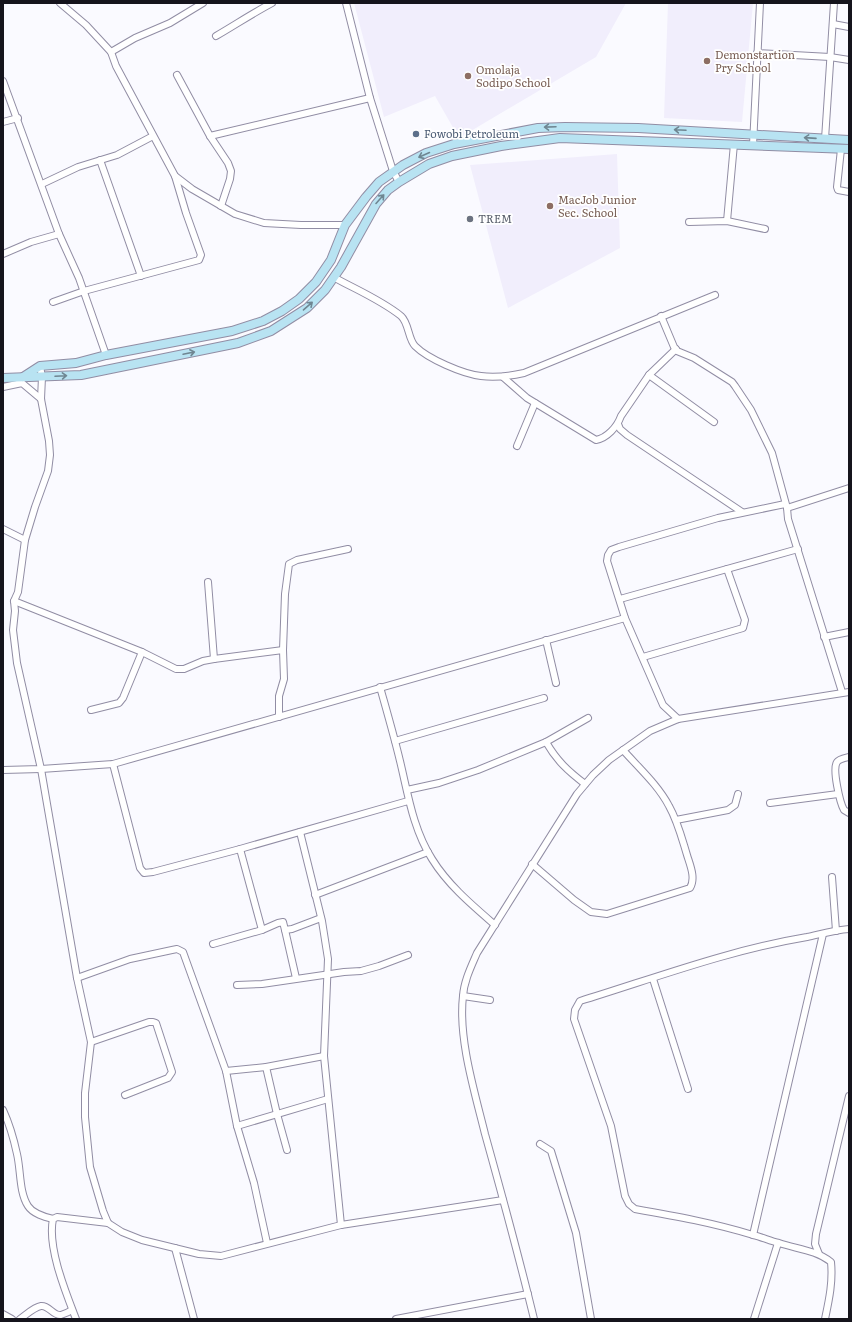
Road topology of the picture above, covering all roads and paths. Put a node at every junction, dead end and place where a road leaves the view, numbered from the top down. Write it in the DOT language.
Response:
graph roads {
  1 [pos="60,3"];
  2 [pos="203,3"];
  3 [pos="272,3"];
  4 [pos="346,3"];
  5 [pos="760,3"];
  6 [pos="834,3"];
  7 [pos="833,24"];
  8 [pos="849,27"];
  9 [pos="216,36"];
  10 [pos="111,52"];
  11 [pos="757,53"];
  12 [pos="830,57"];
  13 [pos="849,60"];
  14 [pos="177,75"];
  15 [pos="3,81"];
  16 [pos="370,98"];
  17 [pos="18,118"];
  18 [pos="3,122"];
  19 [pos="753,134"];
  20 [pos="153,136"];
  21 [pos="210,136"];
  22 [pos="825,139"];
  23 [pos="849,140"];
  24 [pos="734,144"];
  25 [pos="753,145"];
  26 [pos="845,149"];
  27 [pos="100,160"];
  28 [pos="392,171"];
  29 [pos="176,176"];
  30 [pos="399,182"];
  31 [pos="42,184"];
  32 [pos="849,192"];
  33 [pos="220,206"];
  34 [pos="727,221"];
  35 [pos="689,222"];
  36 [pos="345,225"];
  37 [pos="765,229"];
  38 [pos="59,234"];
  39 [pos="3,254"];
  40 [pos="141,276"];
  41 [pos="335,278"];
  42 [pos="84,291"];
  43 [pos="715,294"];
  44 [pos="53,302"];
  45 [pos="661,316"];
  46 [pos="676,349"];
  47 [pos="106,355"];
  48 [pos="40,366"];
  49 [pos="649,374"];
  50 [pos="22,377"];
  51 [pos="42,377"];
  52 [pos="504,377"];
  53 [pos="3,378"];
  54 [pos="3,387"];
  55 [pos="41,399"];
  56 [pos="534,403"];
  57 [pos="714,422"];
  58 [pos="618,424"];
  59 [pos="517,446"];
  60 [pos="849,488"];
  61 [pos="786,506"];
  62 [pos="742,512"];
  63 [pos="3,529"];
  64 [pos="25,540"];
  65 [pos="348,549"];
  66 [pos="798,549"];
  67 [pos="727,569"];
  68 [pos="208,582"];
  69 [pos="620,599"];
  70 [pos="14,601"];
  71 [pos="625,618"];
  72 [pos="849,632"];
  73 [pos="824,638"];
  74 [pos="546,640"];
  75 [pos="283,650"];
  76 [pos="142,652"];
  77 [pos="643,657"];
  78 [pos="214,658"];
  79 [pos="556,682"];
  80 [pos="380,687"];
  81 [pos="842,692"];
  82 [pos="849,692"];
  83 [pos="544,698"];
  84 [pos="91,710"];
  85 [pos="279,718"];
  86 [pos="588,718"];
  87 [pos="678,718"];
  88 [pos="395,741"];
  89 [pos="546,742"];
  90 [pos="623,750"];
  91 [pos="849,757"];
  92 [pos="113,764"];
  93 [pos="42,769"];
  94 [pos="3,770"];
  95 [pos="586,784"];
  96 [pos="407,790"];
  97 [pos="738,794"];
  98 [pos="838,794"];
  99 [pos="408,801"];
  100 [pos="770,803"];
  101 [pos="849,813"];
  102 [pos="676,820"];
  103 [pos="300,832"];
  104 [pos="240,849"];
  105 [pos="428,852"];
  106 [pos="532,864"];
  107 [pos="832,877"];
  108 [pos="315,895"];
  109 [pos="321,918"];
  110 [pos="495,925"];
  111 [pos="849,929"];
  112 [pos="262,930"];
  113 [pos="285,930"];
  114 [pos="836,931"];
  115 [pos="823,934"];
  116 [pos="212,944"];
  117 [pos="408,955"];
  118 [pos="327,974"];
  119 [pos="77,978"];
  120 [pos="296,978"];
  121 [pos="652,979"];
  122 [pos="238,985"];
  123 [pos="463,996"];
  124 [pos="490,1000"];
  125 [pos="91,1042"];
  126 [pos="324,1056"];
  127 [pos="266,1067"];
  128 [pos="226,1071"];
  129 [pos="688,1089"];
  130 [pos="125,1095"];
  131 [pos="849,1096"];
  132 [pos="328,1098"];
  133 [pos="3,1110"];
  134 [pos="276,1114"];
  135 [pos="237,1126"];
  136 [pos="540,1144"];
  137 [pos="287,1150"];
  138 [pos="503,1200"];
  139 [pos="53,1220"];
  140 [pos="108,1223"];
  141 [pos="341,1224"];
  142 [pos="753,1235"];
  143 [pos="267,1243"];
  144 [pos="778,1243"];
  145 [pos="175,1248"];
  146 [pos="819,1254"];
  147 [pos="528,1294"];
  148 [pos="72,1310"];
  149 [pos="3,1314"];
  150 [pos="12,1319"];
  151 [pos="20,1319"];
  152 [pos="76,1319"];
  153 [pos="194,1319"];
  154 [pos="396,1319"];
  155 [pos="534,1319"];
  156 [pos="591,1319"];
  157 [pos="754,1319"];
  158 [pos="825,1319"];
  1 -- 10 [label="street"];
  2 -- 10 [label="street"];
  3 -- 9 [label="street"];
  4 -- 16 [label="street"];
  5 -- 11 [label="street"];
  6 -- 7 [label="street"];
  7 -- 8 [label="street"];
  7 -- 12 [label="street"];
  10 -- 20 [label="street"];
  11 -- 12 [label="street"];
  11 -- 19 [label="street"];
  12 -- 13 [label="street"];
  12 -- 22 [label="street"];
  14 -- 21 [label="street"];
  15 -- 17 [label="street"];
  16 -- 21 [label="street"];
  16 -- 28 [label="street"];
  17 -- 18 [label="street"];
  17 -- 31 [label="street"];
  22 -- 19 [label="main road, one-way"];
  19 -- 25 [label="street"];
  19 -- 28 [label="main road, one-way"];
  20 -- 27 [label="street"];
  20 -- 29 [label="street"];
  21 -- 33 [label="street"];
  22 -- 23 [label="main road"];
  24 -- 25 [label="main road"];
  24 -- 30 [label="main road"];
  24 -- 34 [label="street"];
  25 -- 26 [label="main road"];
  26 -- 32 [label="street"];
  27 -- 31 [label="street"];
  27 -- 40 [label="street"];
  28 -- 30 [label="street"];
  28 -- 36 [label="main road"];
  29 -- 33 [label="street"];
  29 -- 40 [label="street"];
  41 -- 30 [label="main road, one-way"];
  31 -- 38 [label="street"];
  33 -- 36 [label="street"];
  34 -- 35 [label="street"];
  34 -- 37 [label="street"];
  36 -- 47 [label="main road"];
  38 -- 39 [label="street"];
  38 -- 42 [label="street"];
  40 -- 42 [label="street"];
  51 -- 41 [label="main road, one-way"];
  41 -- 52 [label="street"];
  42 -- 44 [label="street"];
  42 -- 47 [label="street"];
  43 -- 45 [label="street"];
  45 -- 46 [label="street"];
  45 -- 52 [label="street"];
  46 -- 49 [label="street"];
  46 -- 61 [label="street"];
  47 -- 48 [label="main road"];
  48 -- 50 [label="main road"];
  48 -- 51 [label="street"];
  49 -- 57 [label="street"];
  49 -- 58 [label="street"];
  50 -- 51 [label="main road"];
  50 -- 53 [label="main road"];
  51 -- 55 [label="street"];
  52 -- 56 [label="street"];
  54 -- 55 [label="street"];
  55 -- 64 [label="street"];
  56 -- 58 [label="street"];
  56 -- 59 [label="street"];
  58 -- 62 [label="street"];
  60 -- 61 [label="street"];
  61 -- 62 [label="street"];
  61 -- 66 [label="street"];
  62 -- 69 [label="street"];
  63 -- 64 [label="street"];
  64 -- 70 [label="street"];
  65 -- 75 [label="street"];
  66 -- 67 [label="street"];
  66 -- 73 [label="street"];
  67 -- 69 [label="street"];
  67 -- 77 [label="street"];
  68 -- 78 [label="street"];
  69 -- 71 [label="street"];
  70 -- 76 [label="street"];
  70 -- 93 [label="street"];
  71 -- 74 [label="street"];
  71 -- 77 [label="street"];
  72 -- 73 [label="street"];
  73 -- 81 [label="street"];
  74 -- 79 [label="street"];
  74 -- 80 [label="street"];
  75 -- 78 [label="street"];
  75 -- 85 [label="street"];
  76 -- 78 [label="street"];
  76 -- 84 [label="street"];
  77 -- 87 [label="street"];
  80 -- 85 [label="street"];
  80 -- 88 [label="street"];
  81 -- 82 [label="street"];
  81 -- 87 [label="street"];
  83 -- 88 [label="street"];
  85 -- 92 [label="street"];
  86 -- 89 [label="street"];
  87 -- 90 [label="street"];
  88 -- 96 [label="street"];
  89 -- 95 [label="street"];
  89 -- 96 [label="street"];
  90 -- 95 [label="street"];
  90 -- 102 [label="street"];
  91 -- 98 [label="street"];
  92 -- 93 [label="street"];
  92 -- 104 [label="street"];
  93 -- 94 [label="street"];
  93 -- 119 [label="street"];
  95 -- 106 [label="street"];
  96 -- 99 [label="street"];
  97 -- 102 [label="street"];
  98 -- 100 [label="street"];
  98 -- 101 [label="street"];
  99 -- 103 [label="street"];
  99 -- 105 [label="street"];
  102 -- 106 [label="street"];
  103 -- 104 [label="street"];
  103 -- 108 [label="street"];
  104 -- 112 [label="street"];
  105 -- 108 [label="street"];
  105 -- 110 [label="street"];
  106 -- 110 [label="street"];
  107 -- 114 [label="street"];
  108 -- 109 [label="street"];
  109 -- 113 [label="street"];
  109 -- 118 [label="street"];
  110 -- 123 [label="street"];
  111 -- 114 [label="street"];
  112 -- 113 [label="street"];
  112 -- 116 [label="street"];
  113 -- 120 [label="street"];
  114 -- 115 [label="street"];
  115 -- 121 [label="street"];
  115 -- 142 [label="street"];
  117 -- 118 [label="street"];
  118 -- 120 [label="street"];
  118 -- 126 [label="street"];
  119 -- 125 [label="street"];
  119 -- 128 [label="street"];
  120 -- 122 [label="street"];
  121 -- 129 [label="street"];
  121 -- 142 [label="street"];
  123 -- 124 [label="street"];
  123 -- 138 [label="street"];
  125 -- 130 [label="street"];
  125 -- 140 [label="street"];
  126 -- 127 [label="street"];
  126 -- 132 [label="street"];
  127 -- 128 [label="street"];
  127 -- 134 [label="street"];
  128 -- 135 [label="street"];
  131 -- 146 [label="street"];
  132 -- 134 [label="street"];
  132 -- 141 [label="street"];
  133 -- 139 [label="street"];
  134 -- 135 [label="street"];
  134 -- 137 [label="street"];
  135 -- 143 [label="street"];
  136 -- 156 [label="street"];
  138 -- 141 [label="street"];
  138 -- 147 [label="street"];
  139 -- 140 [label="street"];
  139 -- 148 [label="street"];
  140 -- 145 [label="street"];
  141 -- 143 [label="street"];
  142 -- 144 [label="street"];
  143 -- 145 [label="street"];
  144 -- 146 [label="street"];
  144 -- 157 [label="street"];
  145 -- 153 [label="street"];
  146 -- 158 [label="street"];
  147 -- 154 [label="street"];
  147 -- 155 [label="street"];
  148 -- 151 [label="street"];
  148 -- 152 [label="street"];
  149 -- 150 [label="street"];
}
